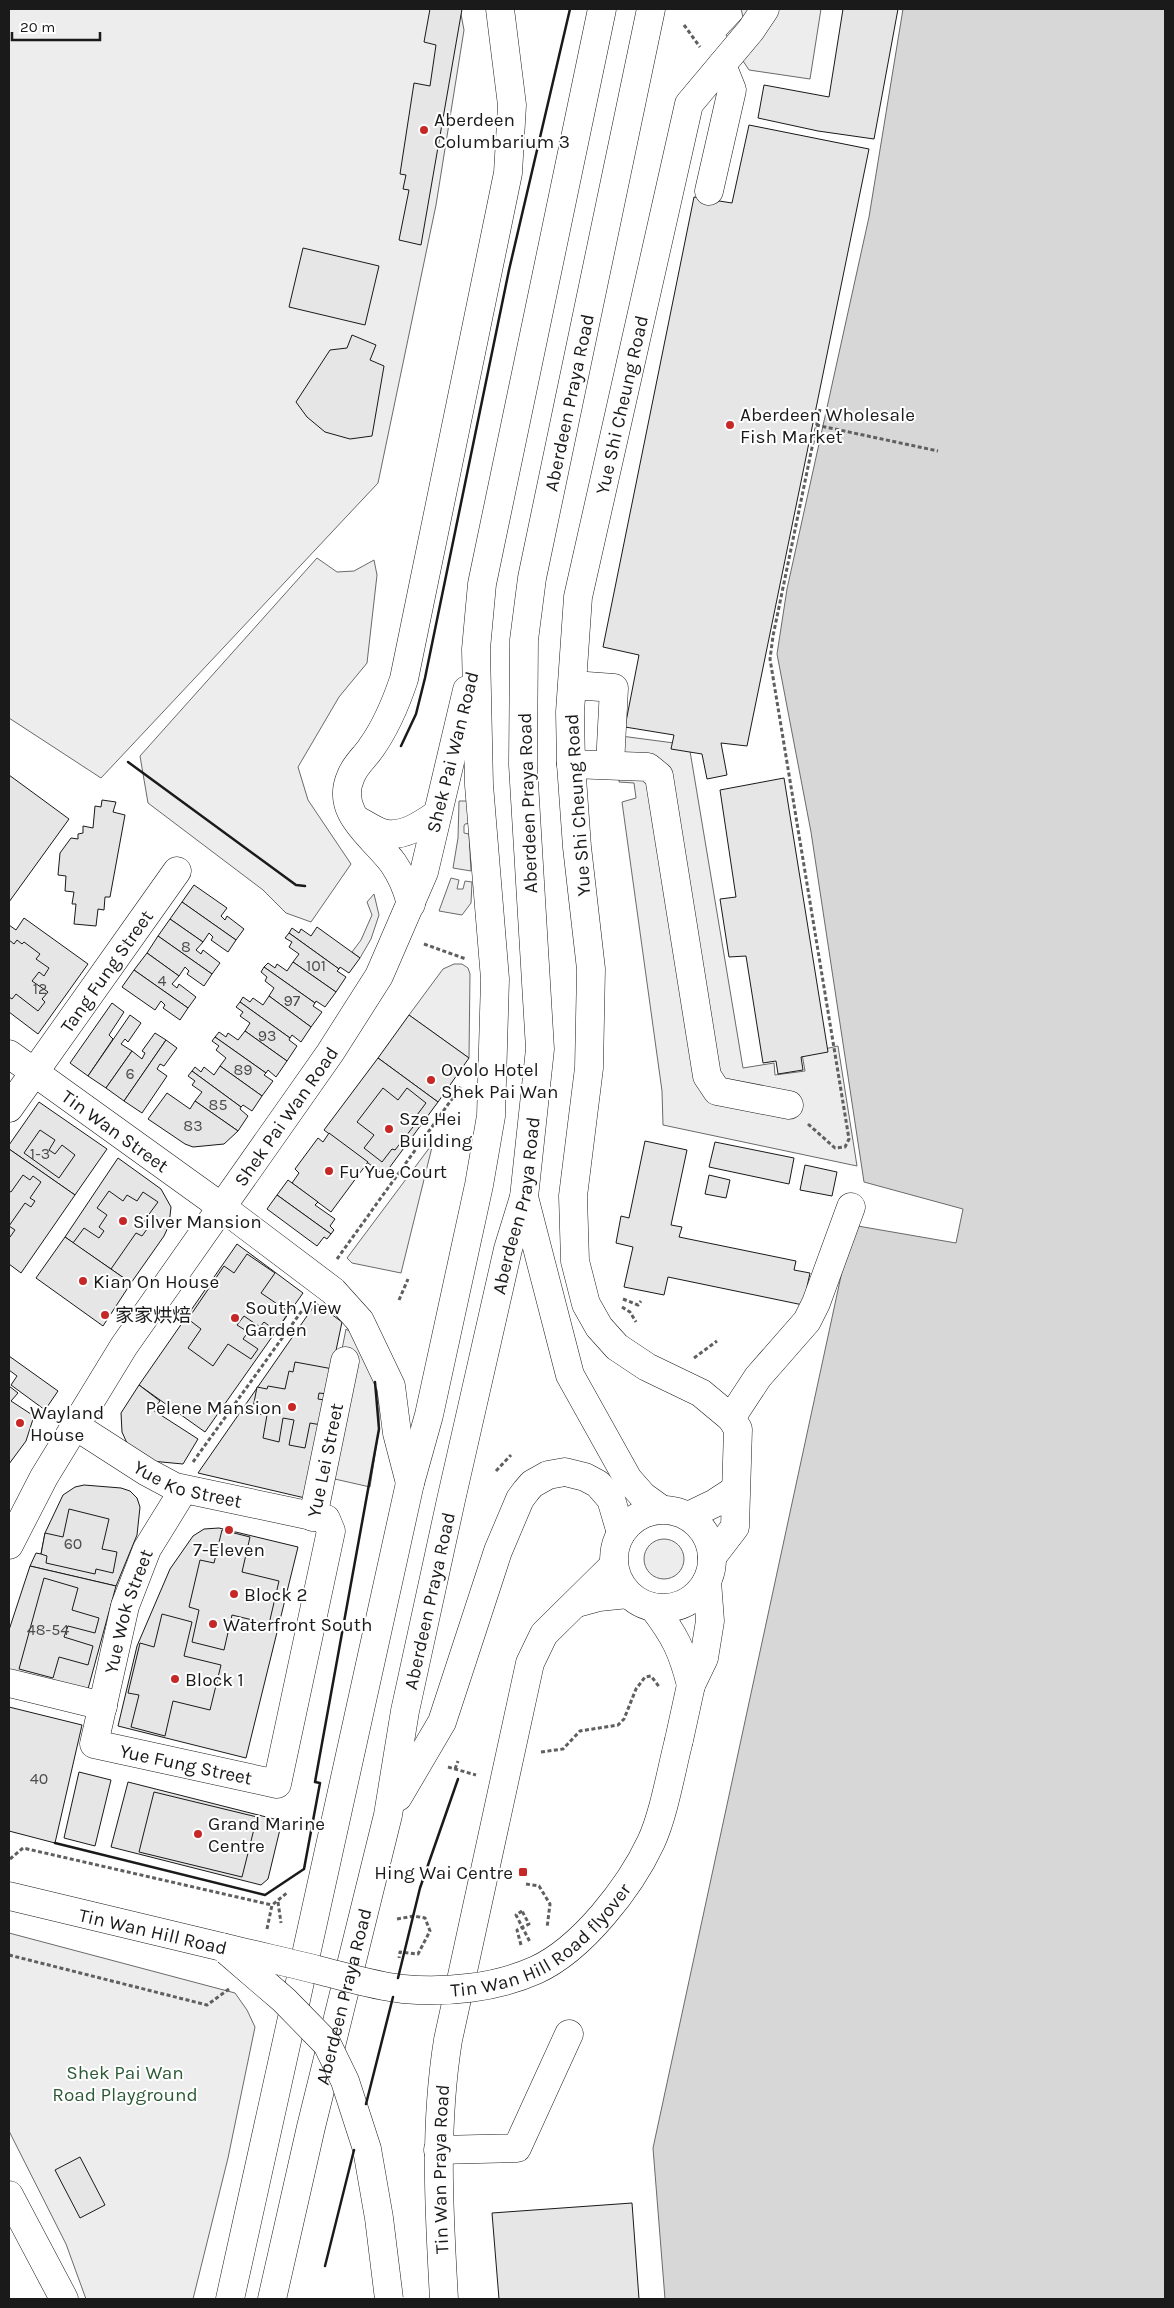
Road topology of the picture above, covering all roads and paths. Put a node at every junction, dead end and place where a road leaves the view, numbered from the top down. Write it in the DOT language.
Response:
graph roads {
  1 [pos="500,9"];
  2 [pos="602,9"];
  3 [pos="652,9"];
  4 [pos="765,9"];
  5 [pos="684,25"];
  6 [pos="714,60"];
  7 [pos="682,134"];
  8 [pos="720,143"];
  9 [pos="709,190"];
  10 [pos="820,409"];
  11 [pos="816,425"];
  12 [pos="938,451"];
  13 [pos="476,649"];
  14 [pos="572,685"];
  15 [pos="570,764"];
  16 [pos="610,765"];
  17 [pos="351,813"];
  18 [pos="437,814"];
  19 [pos="177,871"];
  20 [pos="411,904"];
  21 [pos="424,944"];
  22 [pos="470,960"];
  23 [pos="9,1054"];
  24 [pos="34,1072"];
  25 [pos="467,1079"];
  26 [pos="789,1105"];
  27 [pos="9,1108"];
  28 [pos="524,1197"];
  29 [pos="851,1207"];
  30 [pos="223,1208"];
  31 [pos="334,1263"];
  32 [pos="408,1279"];
  33 [pos="623,1299"];
  34 [pos="310,1300"];
  35 [pos="399,1300"];
  36 [pos="641,1301"];
  37 [pos="622,1307"];
  38 [pos="630,1312"];
  39 [pos="717,1341"];
  40 [pos="694,1358"];
  41 [pos="345,1361"];
  42 [pos="731,1418"];
  43 [pos="74,1425"];
  44 [pos="511,1455"];
  45 [pos="496,1471"];
  46 [pos="186,1479"];
  47 [pos="410,1483"];
  48 [pos="735,1490"];
  49 [pos="661,1509"];
  50 [pos="688,1516"];
  51 [pos="313,1517"];
  52 [pos="621,1533"];
  53 [pos="9,1545"];
  54 [pos="614,1565"];
  55 [pos="709,1569"];
  56 [pos="628,1594"];
  57 [pos="577,1604"];
  58 [pos="653,1607"];
  59 [pos="9,1683"];
  60 [pos="692,1685"];
  61 [pos="665,1694"];
  62 [pos="103,1706"];
  63 [pos="94,1744"];
  64 [pos="533,1752"];
  65 [pos="458,1761"];
  66 [pos="443,1765"];
  67 [pos="455,1769"];
  68 [pos="480,1776"];
  69 [pos="277,1784"];
  70 [pos="388,1815"];
  71 [pos="10,1859"];
  72 [pos="526,1884"];
  73 [pos="288,1892"];
  74 [pos="9,1896"];
  75 [pos="278,1902"];
  76 [pos="272,1905"];
  77 [pos="280,1909"];
  78 [pos="522,1911"];
  79 [pos="396,1918"];
  80 [pos="267,1931"];
  81 [pos="546,1931"];
  82 [pos="521,1945"];
  83 [pos="222,1948"];
  84 [pos="9,1955"];
  85 [pos="399,1958"];
  86 [pos="298,1965"];
  87 [pos="230,1988"];
  88 [pos="569,2034"];
  89 [pos="438,2150"];
  90 [pos="9,2195"];
  91 [pos="64,2299"];
  92 [pos="230,2299"];
  93 [pos="272,2299"];
  94 [pos="388,2299"];
  95 [pos="444,2299"];
  1 -- 17 [label="main road"];
  2 -- 13 [label="main road, Aberdeen Praya Road"];
  3 -- 28 [label="main road, Aberdeen Praya Road"];
  4 -- 6 [label="main road, Yue Shi Cheung Road"];
  5 -- 6 [label="path"];
  6 -- 7 [label="main road, Yue Shi Cheung Road"];
  6 -- 8 [label="main road"];
  7 -- 8 [label="main road"];
  7 -- 14 [label="main road, Yue Shi Cheung Road"];
  8 -- 9 [label="main road"];
  10 -- 11 [label="path"];
  11 -- 12 [label="path"];
  11 -- 26 [label="path"];
  13 -- 18 [label="main road, Shek Pai Wan Road"];
  13 -- 47 [label="main road, Aberdeen Praya Road"];
  14 -- 15 [label="main road, Yue Shi Cheung Road"];
  14 -- 16 [label="main road"];
  15 -- 16 [label="main road"];
  15 -- 42 [label="main road, Yue Shi Cheung Road"];
  16 -- 26 [label="main road"];
  17 -- 18 [label="main road"];
  17 -- 20 [label="main road"];
  18 -- 20 [label="main road, Shek Pai Wan Road"];
  19 -- 24 [label="main road, Tang Fung Street"];
  20 -- 30 [label="main road, Shek Pai Wan Road"];
  21 -- 22 [label="path"];
  23 -- 24 [label="main road, Tin Wan Street"];
  24 -- 27 [label="main road, Tang Fung Street"];
  24 -- 30 [label="main road, Tin Wan Street"];
  25 -- 31 [label="path"];
  28 -- 49 [label="main road"];
  28 -- 70 [label="main road, Aberdeen Praya Road"];
  29 -- 42 [label="main road"];
  30 -- 43 [label="main road, Shek Pai Wan Road"];
  30 -- 47 [label="main road, Tin Wan Street"];
  32 -- 35 [label="path"];
  33 -- 36 [label="path"];
  34 -- 46 [label="path"];
  37 -- 38 [label="path"];
  39 -- 40 [label="path"];
  41 -- 51 [label="main road, Yue Lei Street"];
  42 -- 48 [label="main road"];
  43 -- 46 [label="main road, Yue Ko Street"];
  43 -- 53 [label="main road, Shek Pai Wan Road"];
  44 -- 45 [label="path"];
  46 -- 51 [label="main road, Yue Ko Street"];
  46 -- 62 [label="main road, Yue Wok Street"];
  47 -- 92 [label="main road, Aberdeen Praya Road"];
  48 -- 50 [label="main road"];
  48 -- 55 [label="main road"];
  49 -- 50 [label="main road"];
  49 -- 52 [label="main road"];
  50 -- 55 [label="main road"];
  51 -- 69 [label="main road, Yue Lei Street"];
  52 -- 54 [label="main road"];
  52 -- 70 [label="main road"];
  54 -- 56 [label="main road"];
  54 -- 57 [label="main road, Tin Wan Praya Road"];
  55 -- 58 [label="main road"];
  55 -- 60 [label="main road, Tin Wan Hill Road flyover"];
  56 -- 57 [label="main road"];
  56 -- 58 [label="main road"];
  57 -- 89 [label="main road, Tin Wan Praya Road"];
  58 -- 60 [label="main road"];
  59 -- 62 [label="main road"];
  60 -- 86 [label="main road, Tin Wan Hill Road flyover, bridge"];
  61 -- 64 [label="path"];
  62 -- 63 [label="main road, Yue Wok Street"];
  63 -- 69 [label="main road, Yue Fung Street"];
  65 -- 67 [label="path"];
  66 -- 67 [label="path"];
  67 -- 68 [label="path"];
  70 -- 93 [label="main road, Aberdeen Praya Road"];
  71 -- 76 [label="path"];
  72 -- 81 [label="path"];
  73 -- 75 [label="path"];
  74 -- 83 [label="main road, Tin Wan Hill Road"];
  75 -- 76 [label="path"];
  75 -- 77 [label="path"];
  76 -- 80 [label="path"];
  78 -- 82 [label="path, bridge"];
  79 -- 85 [label="path"];
  83 -- 86 [label="main road, Tin Wan Hill Road, bridge"];
  83 -- 94 [label="main road, bridge"];
  84 -- 87 [label="path"];
  88 -- 89 [label="main road"];
  89 -- 95 [label="main road, Tin Wan Praya Road"];
  90 -- 91 [label="main road"];
}
